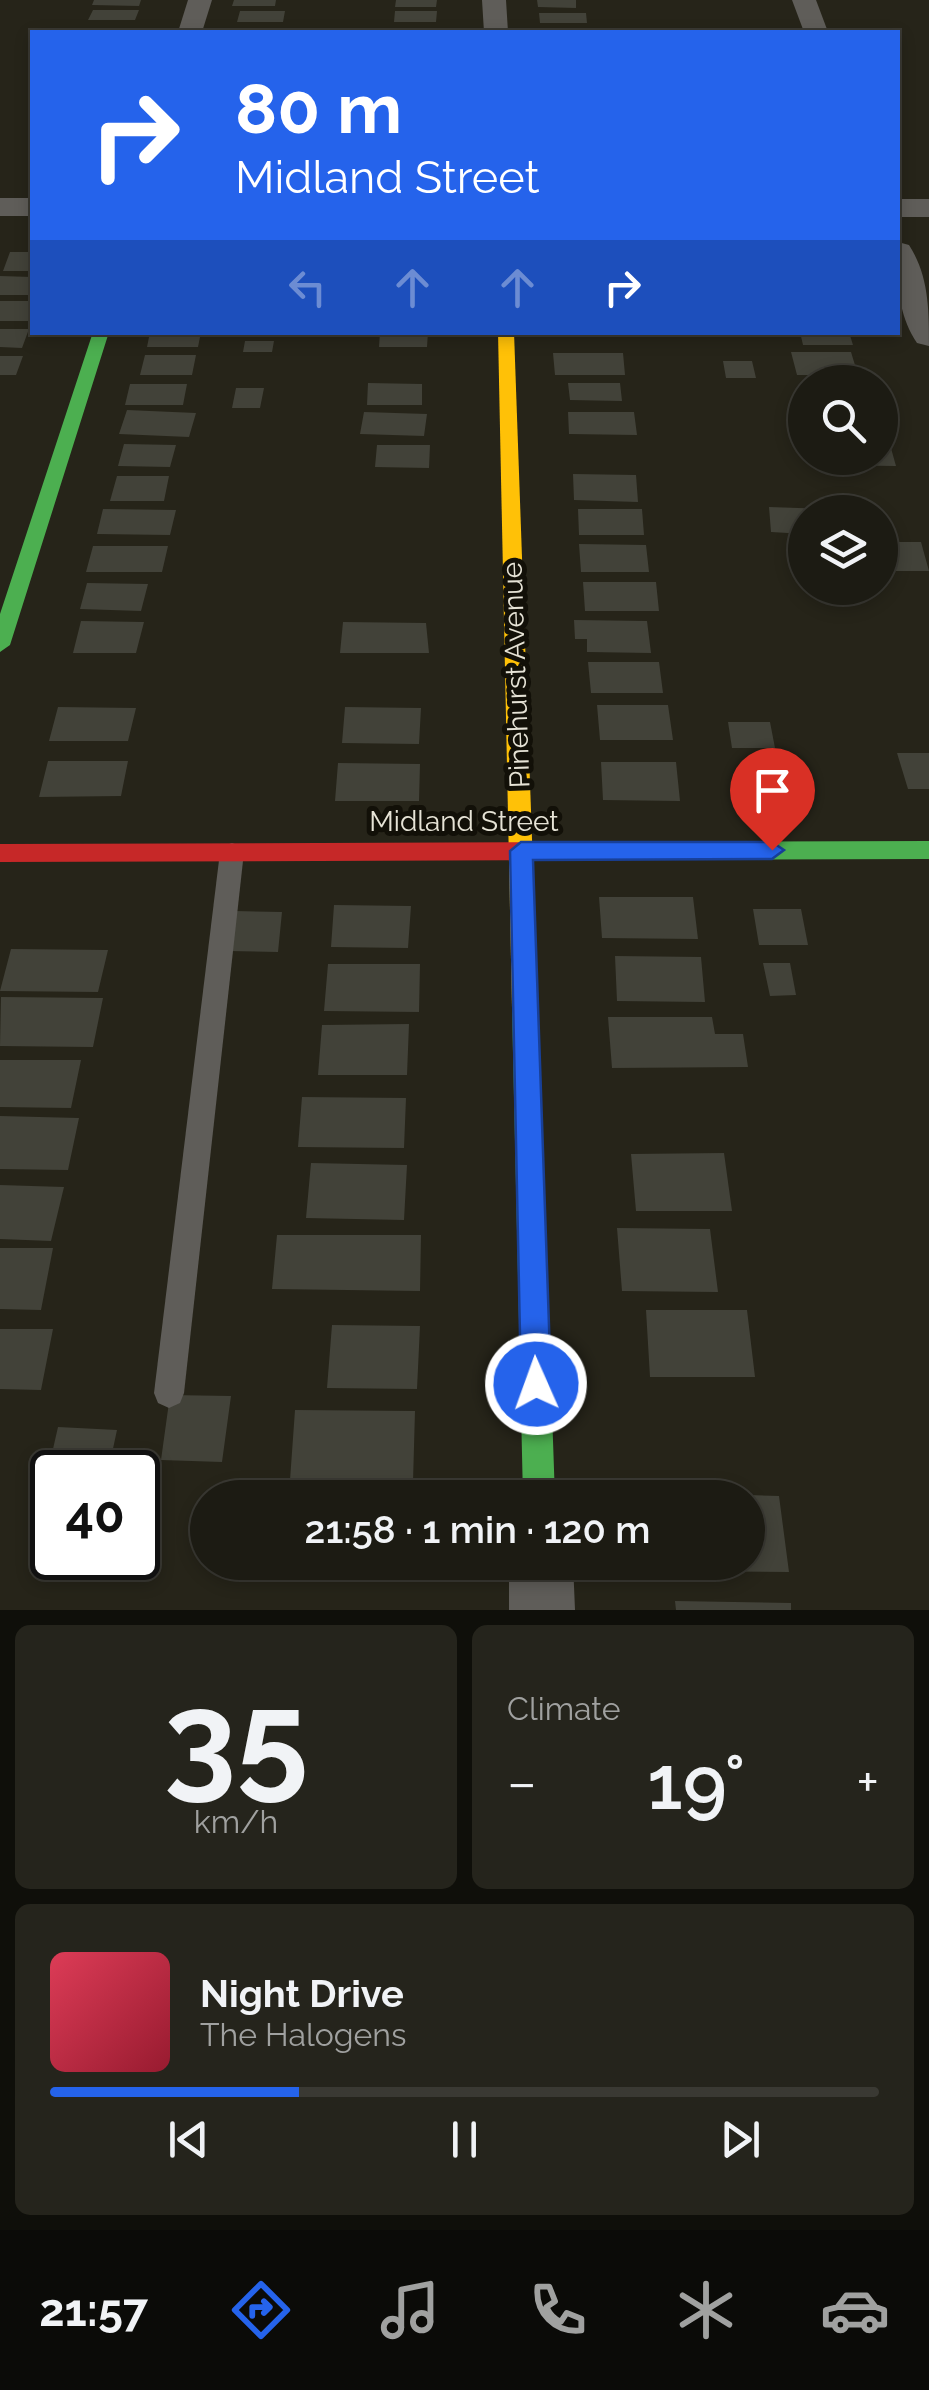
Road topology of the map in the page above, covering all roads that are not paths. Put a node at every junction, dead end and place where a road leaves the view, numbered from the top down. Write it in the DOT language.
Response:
graph roads {
  1 [pos="200,0"];
  2 [pos="494,0"];
  3 [pos="804,0"];
  4 [pos="191,30"];
  5 [pos="496,30"];
  6 [pos="815,30"];
  7 [pos="0,207"];
  8 [pos="30,207"];
  9 [pos="900,208"];
  10 [pos="929,208"];
  11 [pos="900,256"];
  12 [pos="99,335"];
  13 [pos="506,335"];
  14 [pos="929,336"];
  15 [pos="0,645"];
  16 [pos="929,850"];
  17 [pos="521,851"];
  18 [pos="232,852"];
  19 [pos="0,853"];
  20 [pos="169,1393"];
  21 [pos="538,1480"];
  22 [pos="541,1580"];
  23 [pos="542,1610"];
  1 -- 4 [label="street"];
  2 -- 5 [label="street"];
  3 -- 6 [label="street"];
  7 -- 8 [label="street"];
  9 -- 10 [label="street"];
  11 -- 14 [label="street"];
  12 -- 15 [label="street"];
  13 -- 17 [label="street, Pinehurst Avenue"];
  16 -- 17 [label="street, Midland Street"];
  17 -- 18 [label="street, Midland Street"];
  17 -- 21 [label="street, Pinehurst Avenue"];
  18 -- 19 [label="street, Midland Street"];
  18 -- 20 [label="lane"];
  22 -- 23 [label="street"];
}
